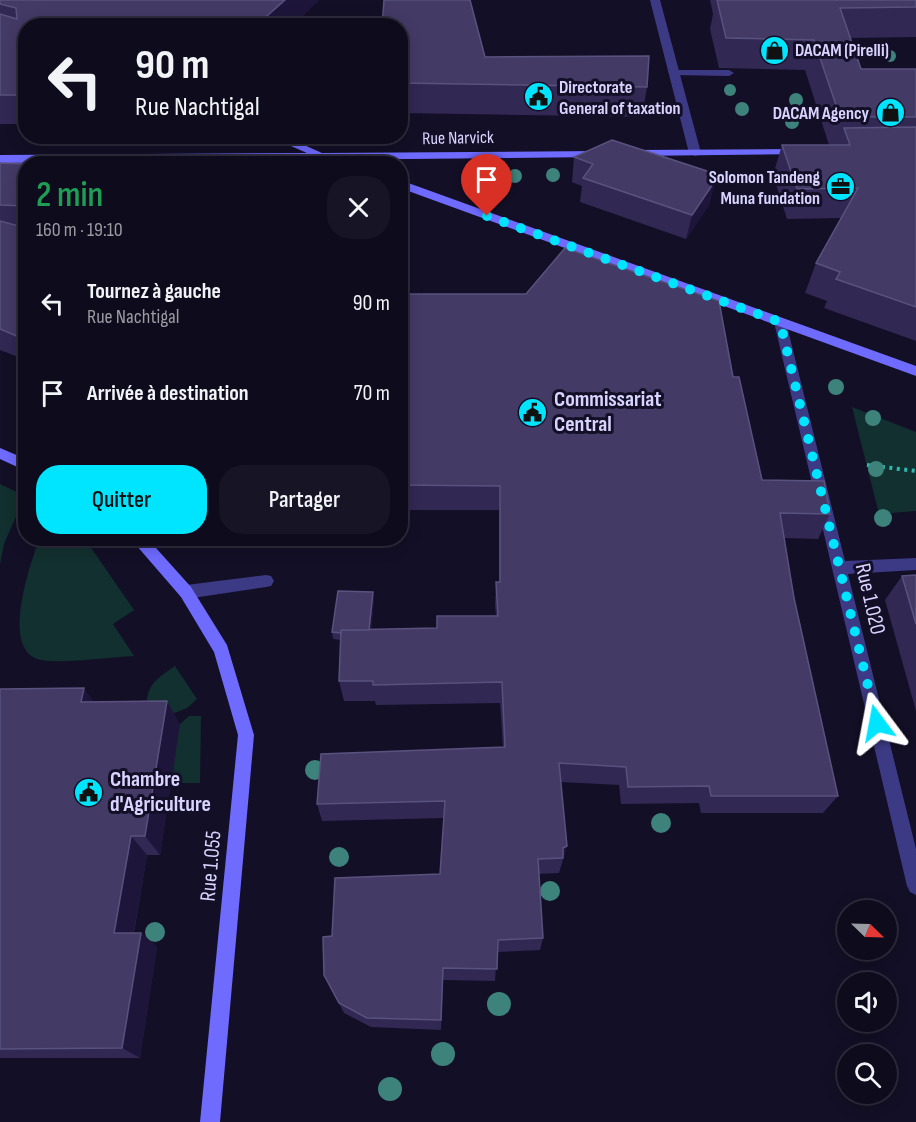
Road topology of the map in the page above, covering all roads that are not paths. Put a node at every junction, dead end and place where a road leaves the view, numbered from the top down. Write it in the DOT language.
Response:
graph roads {
  1 [pos="655,0"];
  2 [pos="674,72"];
  3 [pos="729,73"];
  4 [pos="293,144"];
  5 [pos="814,152"];
  6 [pos="695,153"];
  7 [pos="323,156"];
  8 [pos="408,157"];
  9 [pos="0,159"];
  10 [pos="18,159"];
  11 [pos="408,187"];
  12 [pos="780,322"];
  13 [pos="916,371"];
  14 [pos="0,453"];
  15 [pos="18,462"];
  16 [pos="144,546"];
  17 [pos="916,564"];
  18 [pos="840,568"];
  19 [pos="266,581"];
  20 [pos="186,592"];
  21 [pos="916,886"];
  22 [pos="210,1122"];
  1 -- 2 [label="street"];
  2 -- 3 [label="street"];
  2 -- 6 [label="street"];
  4 -- 7 [label="street"];
  5 -- 6 [label="street, Rue Narvick"];
  6 -- 8 [label="street, Rue Narvick"];
  9 -- 10 [label="street, Rue Narvick"];
  11 -- 12 [label="street"];
  12 -- 13 [label="street"];
  12 -- 18 [label="street, Rue 1.020"];
  14 -- 15 [label="street"];
  16 -- 20 [label="street, Rue 1.055"];
  17 -- 18 [label="street"];
  18 -- 21 [label="street, Rue 1.020"];
  19 -- 20 [label="street"];
  20 -- 22 [label="street, Rue 1.055"];
}
